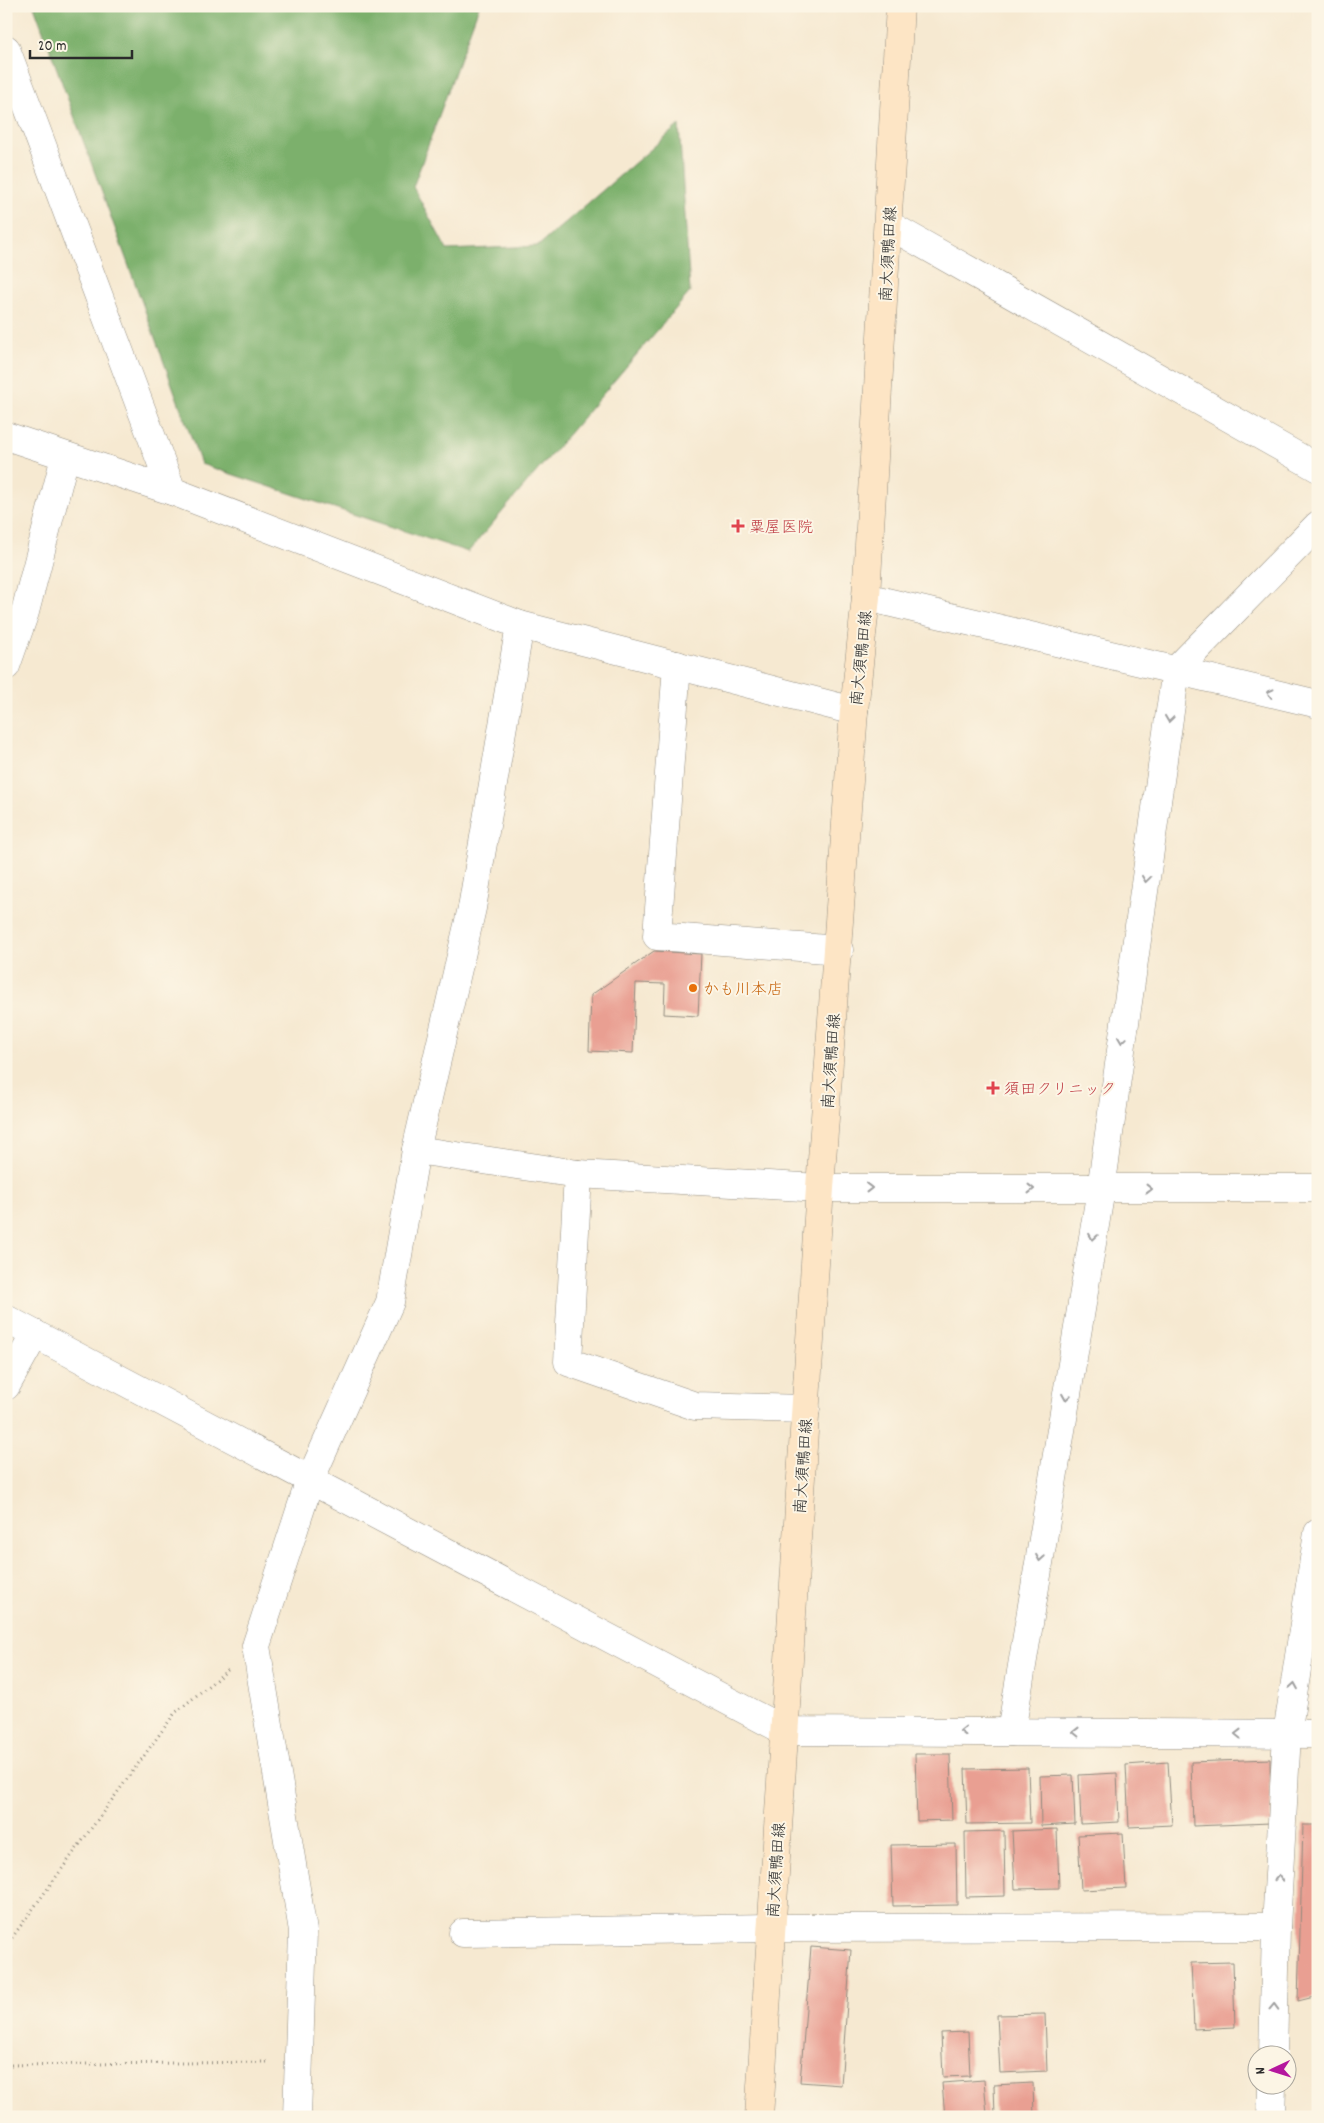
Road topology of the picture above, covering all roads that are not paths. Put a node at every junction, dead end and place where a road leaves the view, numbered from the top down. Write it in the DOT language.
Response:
graph roads {
  1 [pos="900,6"];
  2 [pos="6,49"];
  3 [pos="889,226"];
  4 [pos="6,436"];
  5 [pos="66,457"];
  6 [pos="1318,468"];
  7 [pos="172,491"];
  8 [pos="1318,525"];
  9 [pos="866,597"];
  10 [pos="520,625"];
  11 [pos="677,665"];
  12 [pos="6,666"];
  13 [pos="1176,670"];
  14 [pos="1318,704"];
  15 [pos="854,711"];
  16 [pos="839,950"];
  17 [pos="416,1150"];
  18 [pos="578,1174"];
  19 [pos="820,1188"];
  20 [pos="1318,1188"];
  21 [pos="1101,1189"];
  22 [pos="6,1319"];
  23 [pos="35,1334"];
  24 [pos="6,1386"];
  25 [pos="806,1408"];
  26 [pos="310,1480"];
  27 [pos="1318,1534"];
  28 [pos="785,1731"];
  29 [pos="1012,1732"];
  30 [pos="1287,1734"];
  31 [pos="1318,1734"];
  32 [pos="1276,1927"];
  33 [pos="771,1928"];
  34 [pos="463,1933"];
  35 [pos="1273,2046"];
  36 [pos="1272,2096"];
  37 [pos="297,2117"];
  38 [pos="759,2117"];
  39 [pos="1271,2117"];
  1 -- 3 [label="main road, 南大須鴨田線"];
  2 -- 7 [label="street"];
  3 -- 6 [label="street"];
  3 -- 9 [label="main road, 南大須鴨田線"];
  4 -- 5 [label="street"];
  5 -- 7 [label="street"];
  5 -- 12 [label="street"];
  7 -- 10 [label="street"];
  8 -- 13 [label="street"];
  9 -- 13 [label="street"];
  9 -- 15 [label="main road, 南大須鴨田線"];
  10 -- 11 [label="street"];
  10 -- 17 [label="street"];
  11 -- 15 [label="street"];
  11 -- 16 [label="street"];
  14 -- 13 [label="street, one-way"];
  13 -- 21 [label="street, one-way"];
  15 -- 16 [label="main road, 南大須鴨田線"];
  16 -- 19 [label="main road, 南大須鴨田線"];
  17 -- 18 [label="street"];
  17 -- 26 [label="street"];
  18 -- 19 [label="street"];
  18 -- 25 [label="street"];
  19 -- 21 [label="street, one-way"];
  19 -- 25 [label="main road, 南大須鴨田線"];
  21 -- 20 [label="street, one-way"];
  21 -- 29 [label="street, one-way"];
  22 -- 23 [label="street"];
  23 -- 24 [label="street"];
  23 -- 26 [label="street"];
  25 -- 28 [label="main road, 南大須鴨田線"];
  26 -- 28 [label="street"];
  26 -- 37 [label="street"];
  30 -- 27 [label="street, one-way"];
  29 -- 28 [label="street, one-way"];
  28 -- 33 [label="main road, 南大須鴨田線"];
  30 -- 29 [label="street, one-way"];
  30 -- 31 [label="street"];
  32 -- 30 [label="street, one-way"];
  32 -- 33 [label="street"];
  35 -- 32 [label="street, one-way"];
  33 -- 34 [label="street"];
  33 -- 38 [label="main road, 南大須鴨田線"];
  36 -- 39 [label="street"];
}
